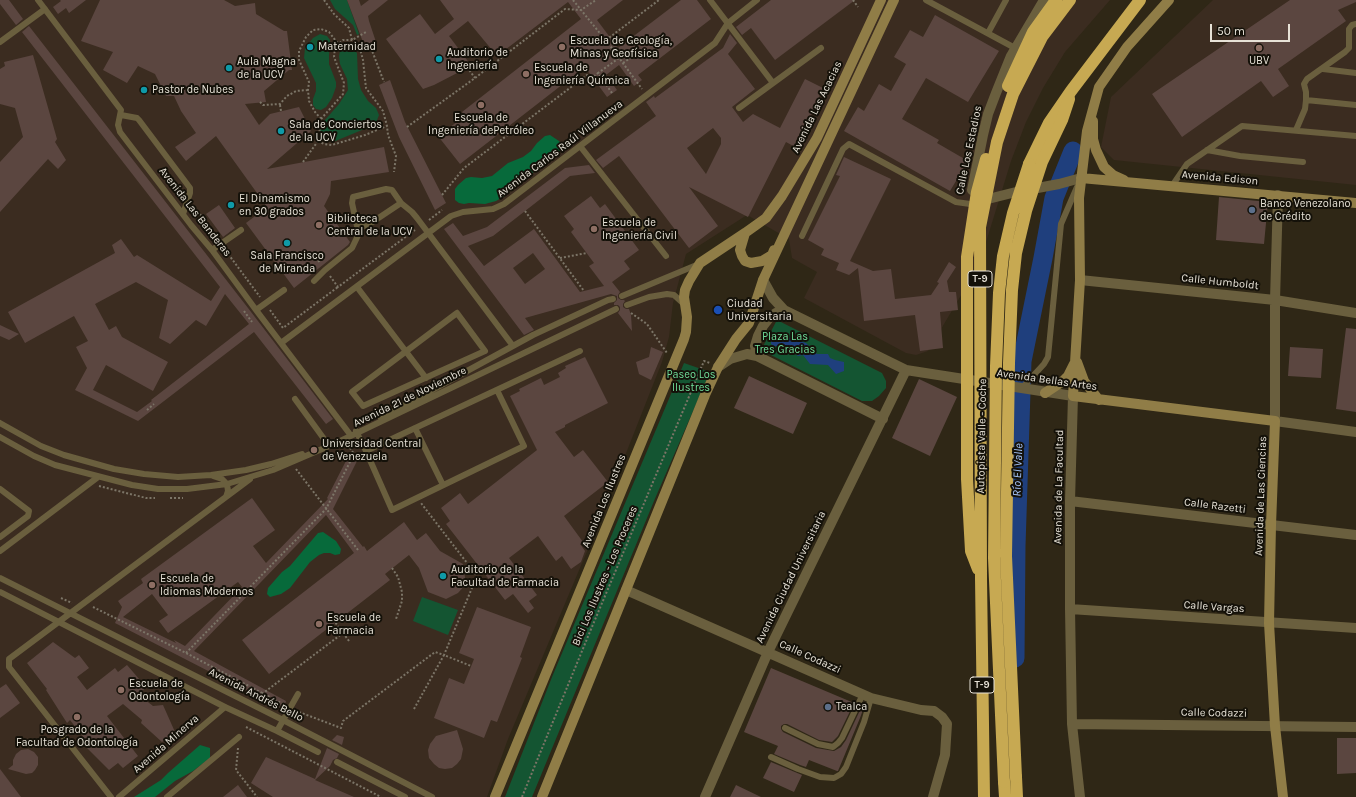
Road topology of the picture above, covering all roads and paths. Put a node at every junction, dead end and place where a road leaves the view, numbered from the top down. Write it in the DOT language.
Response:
graph roads {
  1 [pos="38,0"];
  2 [pos="324,0"];
  3 [pos="574,0"];
  4 [pos="596,0"];
  5 [pos="659,0"];
  6 [pos="710,0"];
  7 [pos="757,0"];
  8 [pos="853,0"];
  9 [pos="881,0"];
  10 [pos="894,0"];
  11 [pos="926,0"];
  12 [pos="1006,0"];
  13 [pos="1044,0"];
  14 [pos="1056,0"];
  15 [pos="1070,0"];
  16 [pos="1140,0"];
  17 [pos="1169,0"];
  18 [pos="858,7"];
  19 [pos="45,9"];
  20 [pos="582,10"];
  21 [pos="728,23"];
  22 [pos="1356,24"];
  23 [pos="366,32"];
  24 [pos="988,33"];
  25 [pos="352,40"];
  26 [pos="606,40"];
  27 [pos="1348,41"];
  28 [pos="0,42"];
  29 [pos="1356,42"];
  30 [pos="339,45"];
  31 [pos="371,48"];
  32 [pos="821,48"];
  33 [pos="1015,48"];
  34 [pos="638,53"];
  35 [pos="619,58"];
  36 [pos="623,63"];
  37 [pos="467,67"];
  38 [pos="1323,69"];
  39 [pos="598,73"];
  40 [pos="1356,73"];
  41 [pos="475,78"];
  42 [pos="384,82"];
  43 [pos="638,83"];
  44 [pos="773,83"];
  45 [pos="308,90"];
  46 [pos="1071,91"];
  47 [pos="612,93"];
  48 [pos="1306,100"];
  49 [pos="260,102"];
  50 [pos="280,104"];
  51 [pos="1356,105"];
  52 [pos="739,108"];
  53 [pos="1093,110"];
  54 [pos="281,111"];
  55 [pos="120,115"];
  56 [pos="320,119"];
  57 [pos="387,126"];
  58 [pos="407,127"];
  59 [pos="1296,130"];
  60 [pos="1356,136"];
  61 [pos="318,141"];
  62 [pos="580,146"];
  63 [pos="1207,150"];
  64 [pos="302,162"];
  65 [pos="1304,162"];
  66 [pos="394,172"];
  67 [pos="1081,178"];
  68 [pos="1129,182"];
  69 [pos="1172,186"];
  70 [pos="442,195"];
  71 [pos="1278,196"];
  72 [pos="401,203"];
  73 [pos="1356,203"];
  74 [pos="970,204"];
  75 [pos="442,210"];
  76 [pos="525,211"];
  77 [pos="183,214"];
  78 [pos="200,214"];
  79 [pos="422,225"];
  80 [pos="362,227"];
  81 [pos="241,230"];
  82 [pos="428,233"];
  83 [pos="745,233"];
  84 [pos="785,233"];
  85 [pos="802,236"];
  86 [pos="222,244"];
  87 [pos="212,250"];
  88 [pos="587,253"];
  89 [pos="666,256"];
  90 [pos="316,257"];
  91 [pos="560,258"];
  92 [pos="700,263"];
  93 [pos="325,270"];
  94 [pos="763,280"];
  95 [pos="1080,280"];
  96 [pos="314,281"];
  97 [pos="338,287"];
  98 [pos="357,287"];
  99 [pos="284,290"];
  100 [pos="584,291"];
  101 [pos="622,296"];
  102 [pos="613,299"];
  103 [pos="1275,300"];
  104 [pos="265,304"];
  105 [pos="628,305"];
  106 [pos="685,305"];
  107 [pos="256,310"];
  108 [pos="616,310"];
  109 [pos="784,310"];
  110 [pos="244,311"];
  111 [pos="630,312"];
  112 [pos="1356,313"];
  113 [pos="252,322"];
  114 [pos="281,343"];
  115 [pos="512,346"];
  116 [pos="580,351"];
  117 [pos="406,352"];
  118 [pos="757,356"];
  119 [pos="1076,358"];
  120 [pos="704,361"];
  121 [pos="674,363"];
  122 [pos="718,367"];
  123 [pos="906,370"];
  124 [pos="426,378"];
  125 [pos="1021,389"];
  126 [pos="497,390"];
  127 [pos="1045,393"];
  128 [pos="1073,396"];
  129 [pos="295,399"];
  130 [pos="1099,400"];
  131 [pos="154,404"];
  132 [pos="147,410"];
  133 [pos="883,419"];
  134 [pos="1276,421"];
  135 [pos="0,423"];
  136 [pos="415,428"];
  137 [pos="356,432"];
  138 [pos="1356,432"];
  139 [pos="349,433"];
  140 [pos="0,437"];
  141 [pos="343,440"];
  142 [pos="327,443"];
  143 [pos="366,451"];
  144 [pos="294,467"];
  145 [pos="211,475"];
  146 [pos="98,477"];
  147 [pos="252,477"];
  148 [pos="227,484"];
  149 [pos="443,486"];
  150 [pos="0,489"];
  151 [pos="226,497"];
  152 [pos="416,498"];
  153 [pos="1070,501"];
  154 [pos="326,508"];
  155 [pos="1271,525"];
  156 [pos="14,526"];
  157 [pos="23,533"];
  158 [pos="1356,535"];
  159 [pos="0,537"];
  160 [pos="358,550"];
  161 [pos="0,551"];
  162 [pos="392,568"];
  163 [pos="0,578"];
  164 [pos="981,578"];
  165 [pos="626,590"];
  166 [pos="0,592"];
  167 [pos="89,605"];
  168 [pos="1070,609"];
  169 [pos="69,613"];
  170 [pos="396,619"];
  171 [pos="58,622"];
  172 [pos="335,622"];
  173 [pos="1269,622"];
  174 [pos="1356,628"];
  175 [pos="343,633"];
  176 [pos="349,641"];
  177 [pos="768,652"];
  178 [pos="186,653"];
  179 [pos="444,655"];
  180 [pos="471,666"];
  181 [pos="262,694"];
  182 [pos="298,694"];
  183 [pos="867,696"];
  184 [pos="225,707"];
  185 [pos="290,708"];
  186 [pos="414,709"];
  187 [pos="283,720"];
  188 [pos="1072,724"];
  189 [pos="1275,726"];
  190 [pos="1356,727"];
  191 [pos="785,728"];
  192 [pos="277,731"];
  193 [pos="239,737"];
  194 [pos="318,752"];
  195 [pos="771,757"];
  196 [pos="337,762"];
  197 [pos="983,794"];
  198 [pos="111,797"];
  199 [pos="119,797"];
  200 [pos="167,797"];
  201 [pos="257,797"];
  202 [pos="381,797"];
  203 [pos="405,797"];
  204 [pos="432,797"];
  205 [pos="496,797"];
  206 [pos="522,797"];
  207 [pos="542,797"];
  208 [pos="704,797"];
  209 [pos="933,797"];
  210 [pos="1005,797"];
  211 [pos="1017,797"];
  212 [pos="1080,797"];
  213 [pos="1283,797"];
  1 -- 19 [label="lane, Avenida Las Banderas"];
  2 -- 25 [label="path"];
  3 -- 20 [label="path"];
  4 -- 20 [label="path"];
  5 -- 26 [label="path"];
  6 -- 21 [label="lane"];
  7 -- 21 [label="lane, Avenida Carlos Raúl Villanueva"];
  8 -- 18 [label="path"];
  9 -- 83 [label="main road, Avenida Las Acacias"];
  10 -- 84 [label="main road"];
  11 -- 24 [label="lane"];
  12 -- 24 [label="lane"];
  13 -- 33 [label="street, Calle Los Estadios"];
  14 -- 164 [label="highway, bridge"];
  15 -- 164 [label="highway, T-9, bridge"];
  16 -- 46 [label="highway, Autopista Valle - Coche / T-9"];
  17 -- 53 [label="main road"];
  19 -- 28 [label="lane"];
  19 -- 55 [label="lane, Avenida Las Banderas"];
  20 -- 26 [label="path"];
  20 -- 41 [label="path"];
  21 -- 44 [label="lane"];
  21 -- 62 [label="lane, Avenida Carlos Raúl Villanueva"];
  22 -- 27 [label="lane"];
  23 -- 25 [label="path"];
  24 -- 33 [label="lane"];
  25 -- 30 [label="path"];
  25 -- 57 [label="path"];
  26 -- 35 [label="path"];
  27 -- 29 [label="lane"];
  27 -- 38 [label="lane"];
  30 -- 45 [label="path"];
  30 -- 56 [label="path"];
  31 -- 42 [label="path"];
  32 -- 44 [label="lane"];
  33 -- 74 [label="street, Calle Los Estadios"];
  34 -- 36 [label="path"];
  35 -- 36 [label="path"];
  35 -- 39 [label="path"];
  36 -- 43 [label="path"];
  37 -- 41 [label="path"];
  38 -- 40 [label="lane"];
  38 -- 48 [label="lane"];
  39 -- 47 [label="path"];
  39 -- 70 [label="path"];
  41 -- 58 [label="path"];
  44 -- 52 [label="lane"];
  45 -- 50 [label="path"];
  45 -- 56 [label="path"];
  46 -- 210 [label="highway, Autopista Valle - Coche / T-9, bridge"];
  46 -- 211 [label="highway, Autopista Valle - Coche / T-9, bridge"];
  48 -- 51 [label="lane"];
  48 -- 59 [label="lane"];
  49 -- 50 [label="path"];
  50 -- 54 [label="path"];
  53 -- 67 [label="main road, Avenida de La Facultad"];
  53 -- 68 [label="main road"];
  55 -- 77 [label="lane, Avenida Las Banderas"];
  55 -- 77 [label="lane"];
  56 -- 61 [label="path"];
  57 -- 61 [label="path"];
  57 -- 66 [label="path"];
  59 -- 60 [label="lane"];
  59 -- 63 [label="lane"];
  61 -- 64 [label="path"];
  62 -- 82 [label="lane, Avenida Carlos Raúl Villanueva"];
  62 -- 89 [label="lane"];
  63 -- 65 [label="lane"];
  63 -- 69 [label="lane"];
  67 -- 68 [label="main road, Avenida Edison"];
  67 -- 74 [label="street, Calle Los Estadios"];
  67 -- 95 [label="main road, Avenida de La Facultad"];
  67 -- 125 [label="lane"];
  68 -- 69 [label="main road, Avenida Edison"];
  69 -- 71 [label="main road, Avenida Edison"];
  71 -- 73 [label="main road, Avenida Edison"];
  71 -- 103 [label="street, Avenida de Las Ciencias"];
  72 -- 79 [label="lane"];
  72 -- 80 [label="lane"];
  72 -- 80 [label="lane"];
  74 -- 85 [label="lane"];
  75 -- 79 [label="path"];
  76 -- 91 [label="path"];
  77 -- 87 [label="lane, Avenida Las Banderas"];
  78 -- 86 [label="path"];
  79 -- 82 [label="lane"];
  79 -- 97 [label="path"];
  80 -- 93 [label="lane"];
  81 -- 86 [label="lane"];
  82 -- 98 [label="lane, Avenida Carlos Raúl Villanueva"];
  82 -- 115 [label="lane"];
  83 -- 84 [label="main road"];
  83 -- 92 [label="main road, Avenida Los Ilustres"];
  84 -- 94 [label="main road"];
  86 -- 87 [label="lane"];
  86 -- 104 [label="path"];
  87 -- 107 [label="lane, Avenida Las Banderas"];
  88 -- 91 [label="path"];
  90 -- 93 [label="path"];
  91 -- 100 [label="path"];
  92 -- 101 [label="lane"];
  92 -- 106 [label="main road, Avenida Los Ilustres"];
  93 -- 96 [label="lane"];
  93 -- 97 [label="path"];
  94 -- 109 [label="street, Avenida Bellas Artes"];
  94 -- 122 [label="main road"];
  95 -- 103 [label="street, Calle Humboldt"];
  95 -- 119 [label="main road, Avenida de La Facultad"];
  97 -- 104 [label="path"];
  98 -- 114 [label="lane, Avenida Carlos Raúl Villanueva"];
  98 -- 117 [label="lane"];
  99 -- 104 [label="lane"];
  102 -- 115 [label="lane, Avenida 21 de Noviembre"];
  103 -- 112 [label="street, Calle Humboldt"];
  103 -- 134 [label="street, Avenida de Las Ciencias"];
  104 -- 107 [label="lane"];
  105 -- 106 [label="lane"];
  106 -- 121 [label="main road, Avenida Los Ilustres"];
  107 -- 114 [label="lane, Avenida Las Banderas"];
  108 -- 137 [label="lane, Avenida 21 de Noviembre"];
  109 -- 118 [label="street"];
  109 -- 123 [label="street, Avenida Bellas Artes"];
  110 -- 113 [label="path"];
  111 -- 121 [label="path"];
  114 -- 139 [label="lane, Avenida Las Banderas"];
  115 -- 137 [label="lane, Avenida 21 de Noviembre"];
  116 -- 126 [label="lane"];
  117 -- 124 [label="lane"];
  117 -- 124 [label="lane"];
  117 -- 124 [label="lane"];
  118 -- 122 [label="street"];
  118 -- 133 [label="street"];
  119 -- 127 [label="main road"];
  119 -- 128 [label="main road, Avenida de La Facultad"];
  119 -- 130 [label="main road"];
  120 -- 206 [label="path, Bici Los Ilustres - Los Proceres"];
  121 -- 205 [label="main road, Avenida Los Ilustres"];
  122 -- 165 [label="main road"];
  123 -- 125 [label="street, Avenida Bellas Artes"];
  123 -- 133 [label="street, Avenida Ciudad Universitaria"];
  125 -- 127 [label="street, Avenida Bellas Artes"];
  126 -- 136 [label="lane"];
  126 -- 149 [label="lane"];
  127 -- 128 [label="street, Avenida Bellas Artes"];
  128 -- 130 [label="main road, Avenida Bellas Artes"];
  128 -- 153 [label="street, Avenida de La Facultad"];
  129 -- 142 [label="lane"];
  130 -- 134 [label="main road, Avenida Bellas Artes"];
  131 -- 132 [label="path"];
  133 -- 177 [label="street, Avenida Ciudad Universitaria"];
  134 -- 138 [label="street, Avenida Bellas Artes"];
  134 -- 155 [label="main road, Avenida de Las Ciencias"];
  135 -- 145 [label="lane, Avenida 21 de Noviembre"];
  136 -- 143 [label="lane"];
  136 -- 149 [label="lane"];
  137 -- 139 [label="lane, Avenida 21 de Noviembre"];
  137 -- 141 [label="lane, Avenida 21 de Noviembre"];
  137 -- 143 [label="lane"];
  139 -- 142 [label="lane, Avenida 21 de Noviembre"];
  140 -- 146 [label="lane, Avenida 21 de Noviembre"];
  141 -- 147 [label="lane, Avenida 21 de Noviembre"];
  141 -- 154 [label="path"];
  142 -- 145 [label="lane, Avenida 21 de Noviembre"];
  143 -- 152 [label="lane"];
  144 -- 154 [label="path"];
  145 -- 148 [label="lane"];
  146 -- 148 [label="lane, Avenida 21 de Noviembre"];
  146 -- 157 [label="lane"];
  147 -- 148 [label="lane, Avenida 21 de Noviembre"];
  147 -- 151 [label="lane"];
  148 -- 151 [label="lane"];
  149 -- 152 [label="lane"];
  150 -- 156 [label="lane"];
  151 -- 169 [label="lane"];
  152 -- 179 [label="path"];
  153 -- 155 [label="street, Calle Razetti"];
  153 -- 168 [label="street, Avenida de La Facultad"];
  154 -- 160 [label="path"];
  154 -- 178 [label="path"];
  155 -- 158 [label="street, Calle Razetti"];
  155 -- 173 [label="main road, Avenida de Las Ciencias"];
  156 -- 157 [label="lane"];
  156 -- 159 [label="lane"];
  157 -- 161 [label="lane"];
  162 -- 170 [label="path"];
  163 -- 169 [label="lane, Avenida Andrés Bello"];
  164 -- 197 [label="highway, T-9"];
  165 -- 177 [label="street, Calle Codazzi"];
  165 -- 207 [label="main road"];
  166 -- 171 [label="lane, Avenida Andrés Bello"];
  167 -- 178 [label="path"];
  168 -- 173 [label="street, Calle Vargas"];
  168 -- 188 [label="street, Avenida de La Facultad"];
  169 -- 171 [label="lane"];
  169 -- 187 [label="lane, Avenida Andrés Bello"];
  171 -- 184 [label="lane, Avenida Andrés Bello"];
  171 -- 198 [label="lane"];
  172 -- 175 [label="path"];
  173 -- 174 [label="street, Calle Vargas"];
  173 -- 189 [label="main road, Avenida de Las Ciencias"];
  175 -- 176 [label="path"];
  175 -- 181 [label="path"];
  177 -- 183 [label="street, Calle Codazzi"];
  177 -- 208 [label="street, Avenida Ciudad Universitaria"];
  178 -- 181 [label="path"];
  179 -- 180 [label="path"];
  179 -- 185 [label="path"];
  179 -- 186 [label="path"];
  181 -- 185 [label="path"];
  182 -- 185 [label="lane"];
  183 -- 191 [label="lane"];
  183 -- 195 [label="lane"];
  183 -- 209 [label="street, Calle Codazzi"];
  184 -- 192 [label="lane, Avenida Andrés Bello"];
  184 -- 199 [label="lane, Avenida Minerva"];
  185 -- 187 [label="lane"];
  187 -- 192 [label="lane"];
  187 -- 204 [label="lane, Avenida Andrés Bello"];
  188 -- 189 [label="street, Calle Codazzi"];
  188 -- 212 [label="street, Avenida de La Facultad"];
  189 -- 190 [label="street, Calle Codazzi"];
  189 -- 213 [label="main road, Avenida de Las Ciencias"];
  192 -- 194 [label="lane, Avenida Andrés Bello"];
  193 -- 200 [label="lane"];
  193 -- 201 [label="path"];
  193 -- 202 [label="path"];
  196 -- 203 [label="lane"];
}
